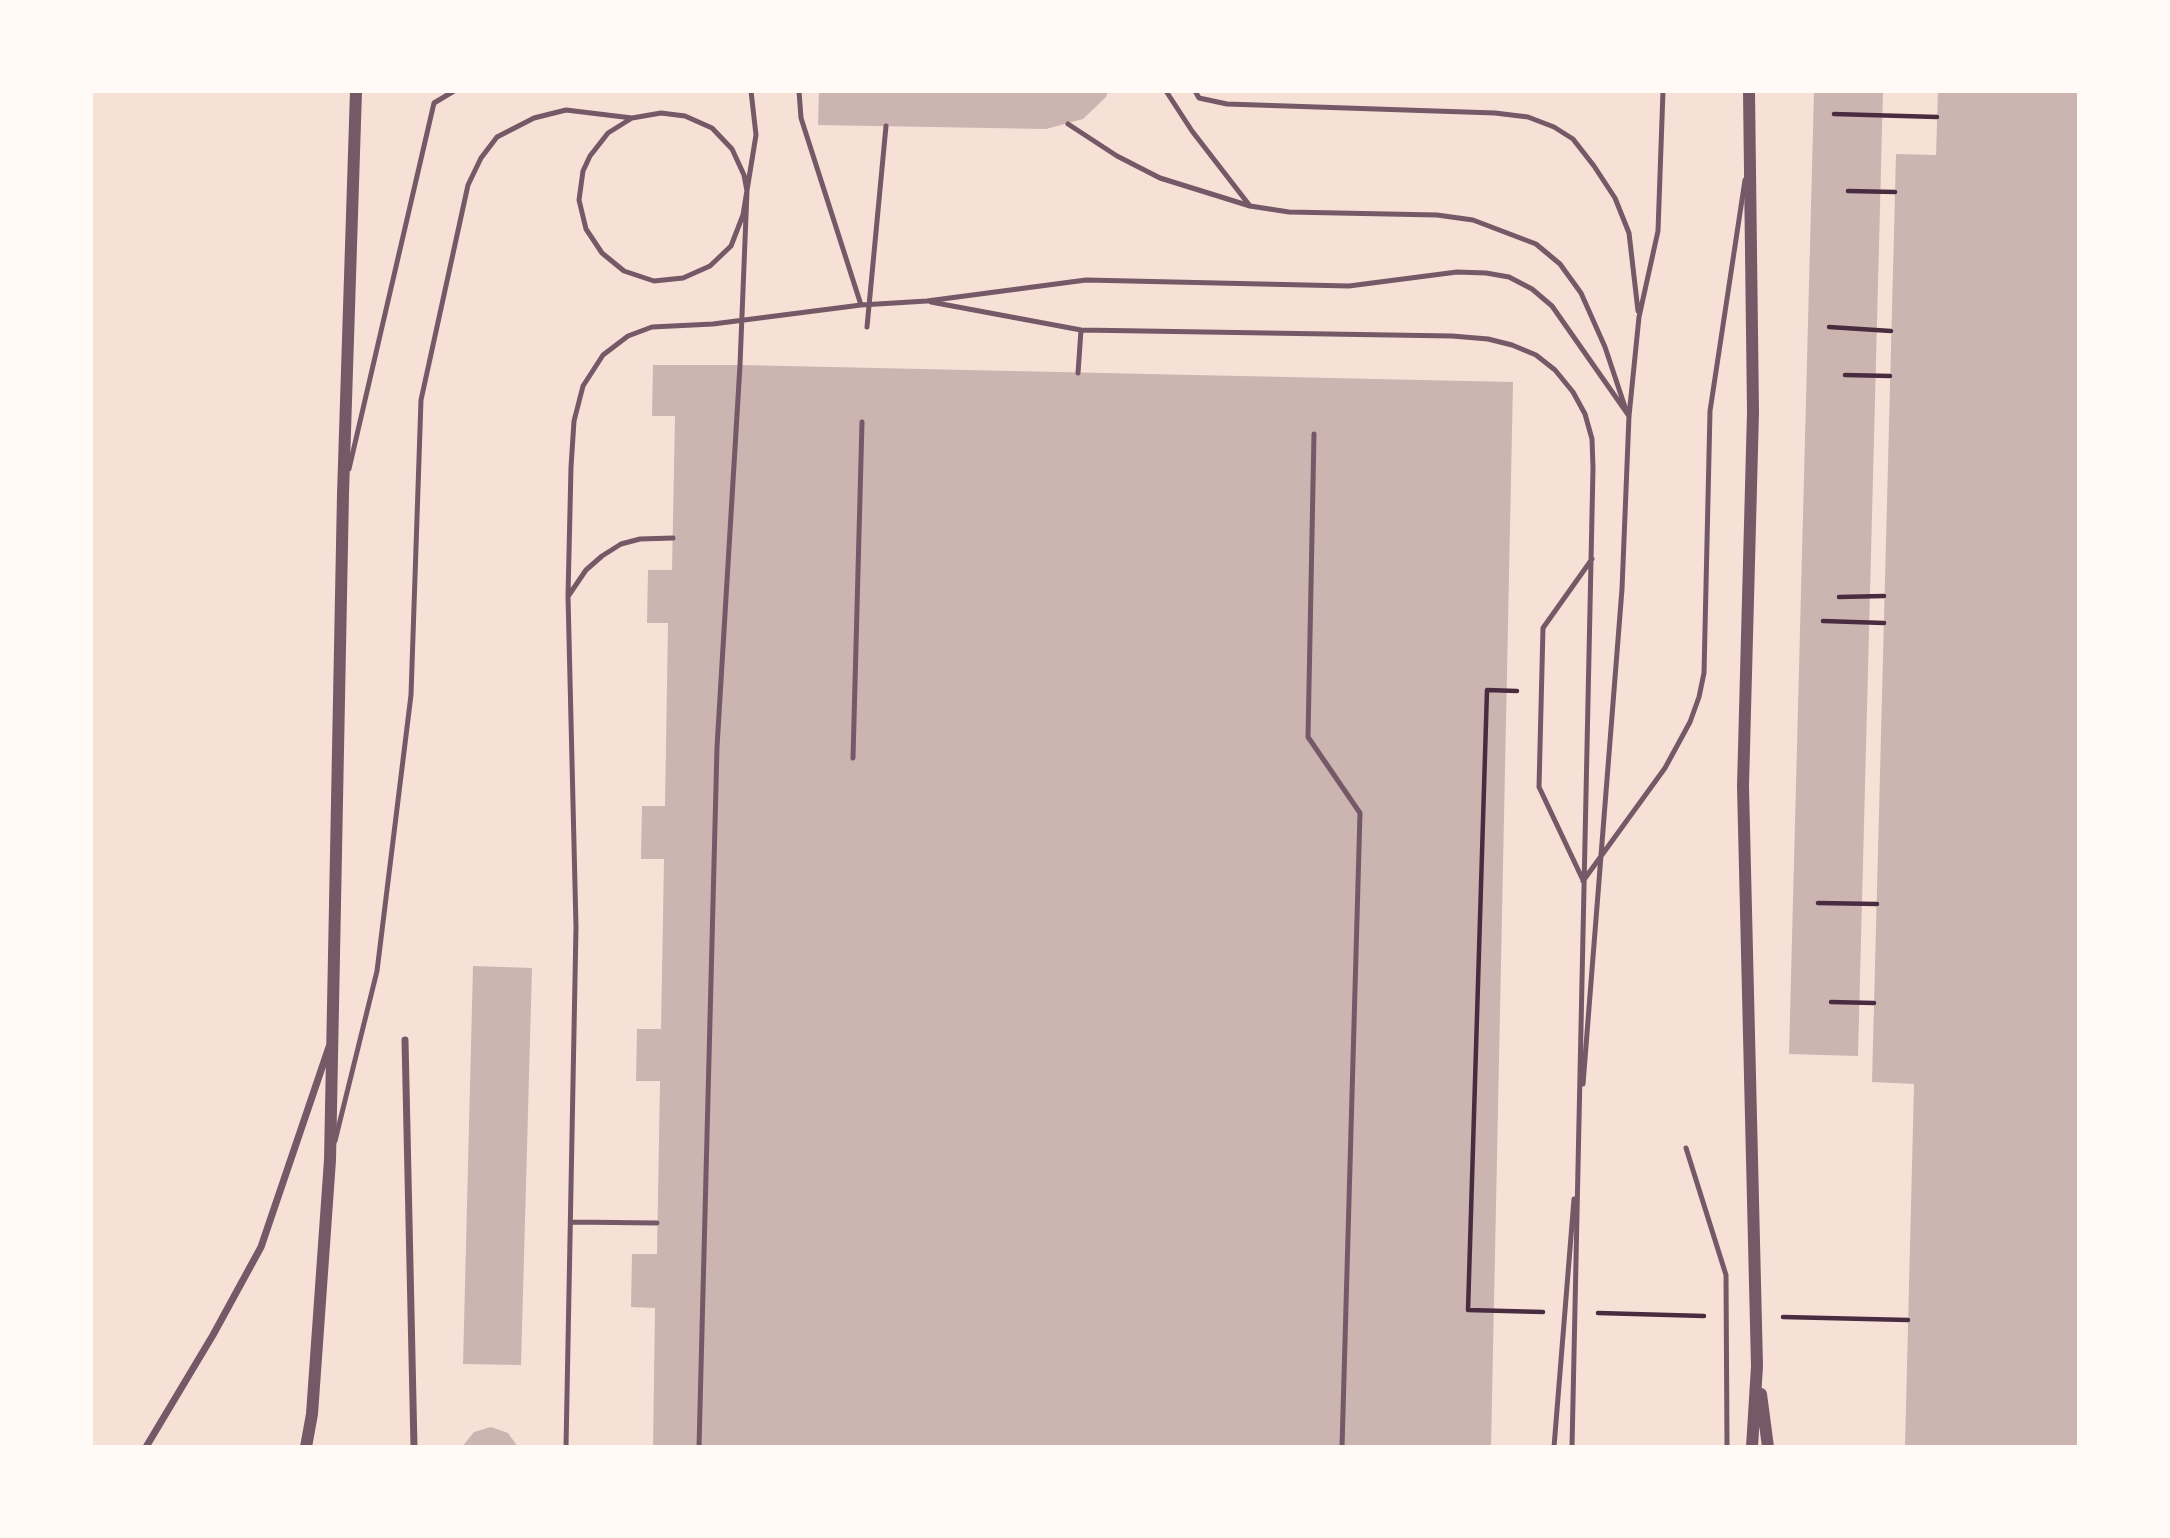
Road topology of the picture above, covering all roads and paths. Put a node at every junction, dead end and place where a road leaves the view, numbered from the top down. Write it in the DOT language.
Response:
graph roads {
  1 [pos="356,91"];
  2 [pos="439,91"];
  3 [pos="454,91"];
  4 [pos="751,91"];
  5 [pos="799,91"];
  6 [pos="1166,91"];
  7 [pos="1195,91"];
  8 [pos="1663,91"];
  9 [pos="1749,91"];
  10 [pos="435,103"];
  11 [pos="1833,114"];
  12 [pos="1937,117"];
  13 [pos="632,118"];
  14 [pos="1068,124"];
  15 [pos="886,126"];
  16 [pos="1749,148"];
  17 [pos="1849,191"];
  18 [pos="1895,192"];
  19 [pos="1250,206"];
  20 [pos="927,301"];
  21 [pos="861,305"];
  22 [pos="1639,317"];
  23 [pos="867,327"];
  24 [pos="1829,327"];
  25 [pos="1081,330"];
  26 [pos="1892,331"];
  27 [pos="1078,373"];
  28 [pos="1844,375"];
  29 [pos="1890,376"];
  30 [pos="1629,416"];
  31 [pos="862,422"];
  32 [pos="1314,434"];
  33 [pos="343,494"];
  34 [pos="673,538"];
  35 [pos="1591,559"];
  36 [pos="568,596"];
  37 [pos="1884,596"];
  38 [pos="1839,597"];
  39 [pos="1823,621"];
  40 [pos="1884,623"];
  41 [pos="1519,691"];
  42 [pos="853,758"];
  43 [pos="1583,881"];
  44 [pos="1818,903"];
  45 [pos="1877,904"];
  46 [pos="1831,1002"];
  47 [pos="1874,1003"];
  48 [pos="333,1036"];
  49 [pos="405,1040"];
  50 [pos="1686,1148"];
  51 [pos="330,1160"];
  52 [pos="572,1222"];
  53 [pos="657,1223"];
  54 [pos="1494,1311"];
  55 [pos="1757,1366"];
  56 [pos="146,1447"];
  57 [pos="306,1447"];
  58 [pos="414,1447"];
  59 [pos="566,1447"];
  60 [pos="699,1447"];
  61 [pos="1342,1447"];
  62 [pos="1554,1447"];
  63 [pos="1572,1447"];
  64 [pos="1727,1447"];
  65 [pos="1752,1447"];
  66 [pos="1768,1447"];
  1 -- 33 [label="street"];
  2 -- 10 [label="lane"];
  3 -- 10 [label="lane"];
  4 -- 13 [label="lane"];
  5 -- 21 [label="lane"];
  6 -- 19 [label="lane"];
  7 -- 22 [label="lane"];
  8 -- 22 [label="lane"];
  9 -- 16 [label="street"];
  10 -- 33 [label="lane"];
  11 -- 12 [label="path"];
  13 -- 51 [label="lane"];
  13 -- 60 [label="lane"];
  14 -- 19 [label="lane"];
  15 -- 23 [label="lane"];
  16 -- 43 [label="lane"];
  16 -- 55 [label="street"];
  17 -- 18 [label="path"];
  19 -- 30 [label="lane"];
  20 -- 21 [label="lane"];
  20 -- 25 [label="lane"];
  20 -- 30 [label="lane"];
  21 -- 36 [label="lane"];
  22 -- 30 [label="lane"];
  24 -- 26 [label="path"];
  25 -- 27 [label="lane"];
  25 -- 35 [label="lane"];
  28 -- 29 [label="path"];
  30 -- 62 [label="lane"];
  31 -- 42 [label="lane"];
  32 -- 61 [label="lane"];
  33 -- 48 [label="street"];
  34 -- 36 [label="lane"];
  35 -- 43 [label="lane"];
  35 -- 43 [label="lane"];
  36 -- 52 [label="lane"];
  37 -- 38 [label="path"];
  39 -- 40 [label="path"];
  41 -- 54 [label="path"];
  43 -- 63 [label="lane"];
  44 -- 45 [label="path"];
  46 -- 47 [label="path"];
  48 -- 51 [label="street"];
  48 -- 56 [label="street"];
  49 -- 58 [label="street"];
  50 -- 64 [label="lane"];
  51 -- 57 [label="street"];
  52 -- 53 [label="lane"];
  52 -- 59 [label="lane"];
  55 -- 65 [label="street"];
  55 -- 66 [label="street"];
}
